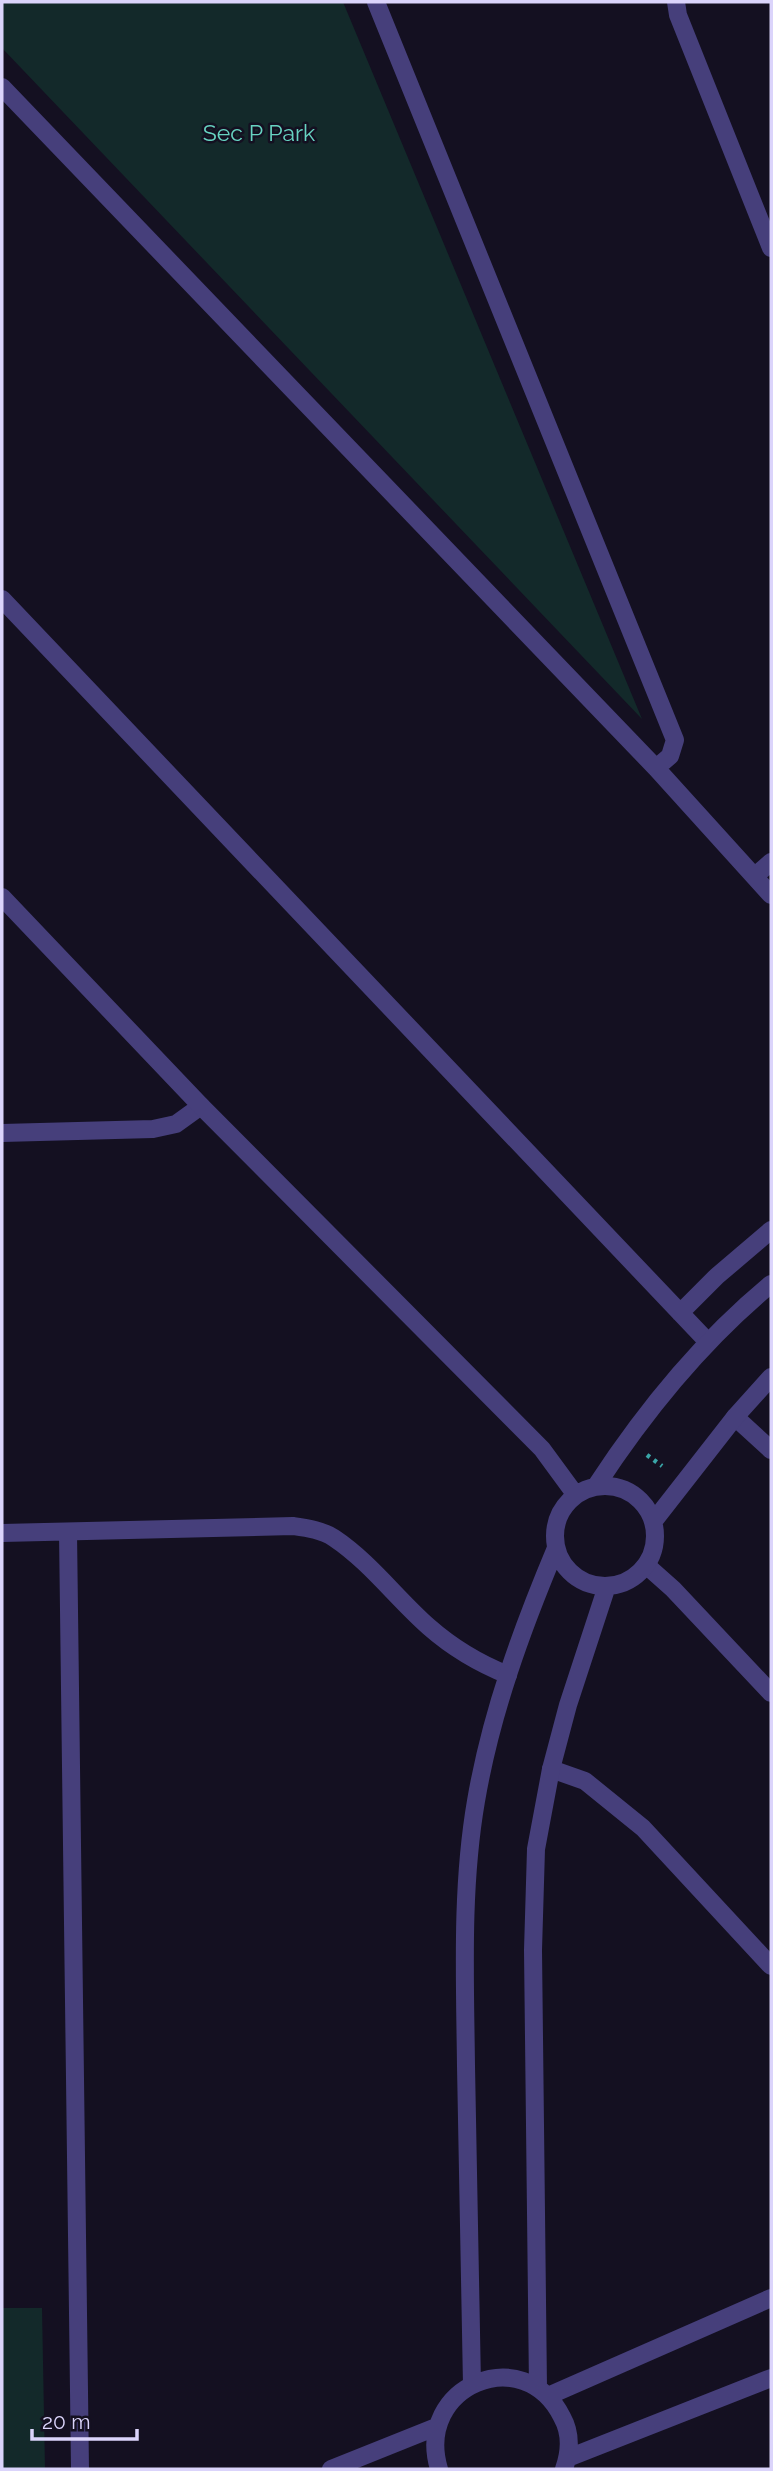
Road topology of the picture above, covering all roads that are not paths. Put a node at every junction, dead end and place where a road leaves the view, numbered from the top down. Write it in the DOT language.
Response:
graph roads {
  1 [pos="376,2"];
  2 [pos="676,2"];
  3 [pos="2,87"];
  4 [pos="771,248"];
  5 [pos="2,599"];
  6 [pos="656,768"];
  7 [pos="771,862"];
  8 [pos="755,876"];
  9 [pos="771,895"];
  10 [pos="2,897"];
  11 [pos="201,1106"];
  12 [pos="2,1133"];
  13 [pos="771,1230"];
  14 [pos="771,1284"];
  15 [pos="680,1313"];
  16 [pos="708,1342"];
  17 [pos="771,1377"];
  18 [pos="735,1417"];
  19 [pos="768,1440"];
  20 [pos="596,1486"];
  21 [pos="575,1494"];
  22 [pos="653,1522"];
  23 [pos="68,1532"];
  24 [pos="2,1534"];
  25 [pos="556,1548"];
  26 [pos="646,1565"];
  27 [pos="607,1586"];
  28 [pos="508,1675"];
  29 [pos="771,1693"];
  30 [pos="551,1769"];
  31 [pos="771,1966"];
  32 [pos="771,2298"];
  33 [pos="771,2378"];
  34 [pos="472,2385"];
  35 [pos="543,2392"];
  36 [pos="436,2427"];
  37 [pos="566,2464"];
  38 [pos="80,2469"];
  39 [pos="331,2469"];
  40 [pos="439,2469"];
  1 -- 6 [label="street"];
  2 -- 4 [label="street"];
  3 -- 6 [label="street"];
  5 -- 15 [label="street"];
  6 -- 8 [label="street"];
  7 -- 8 [label="street"];
  8 -- 9 [label="street"];
  10 -- 11 [label="street"];
  11 -- 12 [label="street"];
  11 -- 21 [label="street"];
  13 -- 15 [label="street"];
  14 -- 16 [label="street"];
  15 -- 16 [label="street"];
  16 -- 20 [label="street"];
  17 -- 18 [label="street"];
  18 -- 19 [label="street"];
  18 -- 22 [label="street"];
  20 -- 21 [label="street"];
  20 -- 22 [label="street"];
  21 -- 25 [label="street"];
  22 -- 26 [label="street"];
  23 -- 24 [label="street"];
  23 -- 28 [label="street"];
  23 -- 38 [label="street"];
  25 -- 27 [label="street"];
  25 -- 28 [label="street"];
  26 -- 27 [label="street"];
  26 -- 29 [label="street"];
  27 -- 30 [label="street"];
  28 -- 34 [label="street"];
  30 -- 31 [label="street"];
  30 -- 35 [label="street"];
  32 -- 35 [label="street"];
  33 -- 37 [label="street"];
  34 -- 35 [label="street"];
  34 -- 36 [label="street"];
  35 -- 37 [label="street"];
  36 -- 39 [label="street"];
  36 -- 40 [label="street"];
}
